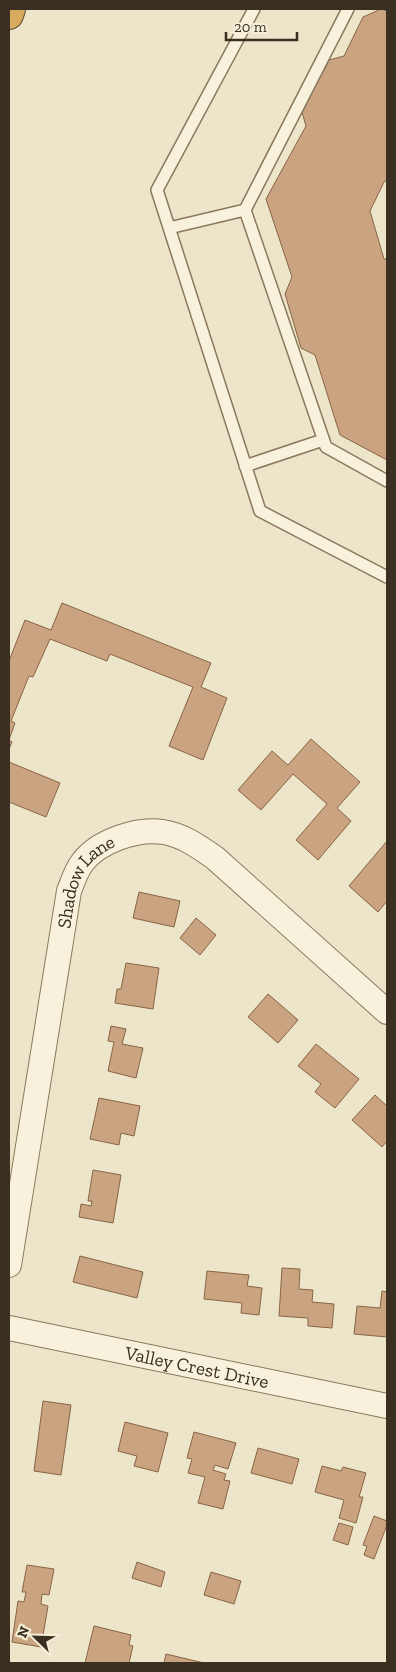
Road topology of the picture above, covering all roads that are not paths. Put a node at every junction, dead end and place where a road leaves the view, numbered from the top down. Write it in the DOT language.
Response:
graph roads {
  1 [pos="11,9"];
  2 [pos="254,9"];
  3 [pos="348,9"];
  4 [pos="9,16"];
  5 [pos="245,210"];
  6 [pos="169,228"];
  7 [pos="324,440"];
  8 [pos="245,466"];
  9 [pos="387,481"];
  10 [pos="387,577"];
  11 [pos="387,1012"];
  12 [pos="9,1265"];
  13 [pos="9,1328"];
  14 [pos="387,1406"];
  1 -- 4 [label="highway"];
  2 -- 6 [label="lane"];
  3 -- 5 [label="lane"];
  5 -- 6 [label="lane"];
  5 -- 7 [label="lane"];
  6 -- 8 [label="lane"];
  7 -- 8 [label="lane"];
  7 -- 9 [label="lane"];
  8 -- 10 [label="lane"];
  11 -- 12 [label="street, Shadow Lane"];
  13 -- 14 [label="street, Valley Crest Drive"];
}
